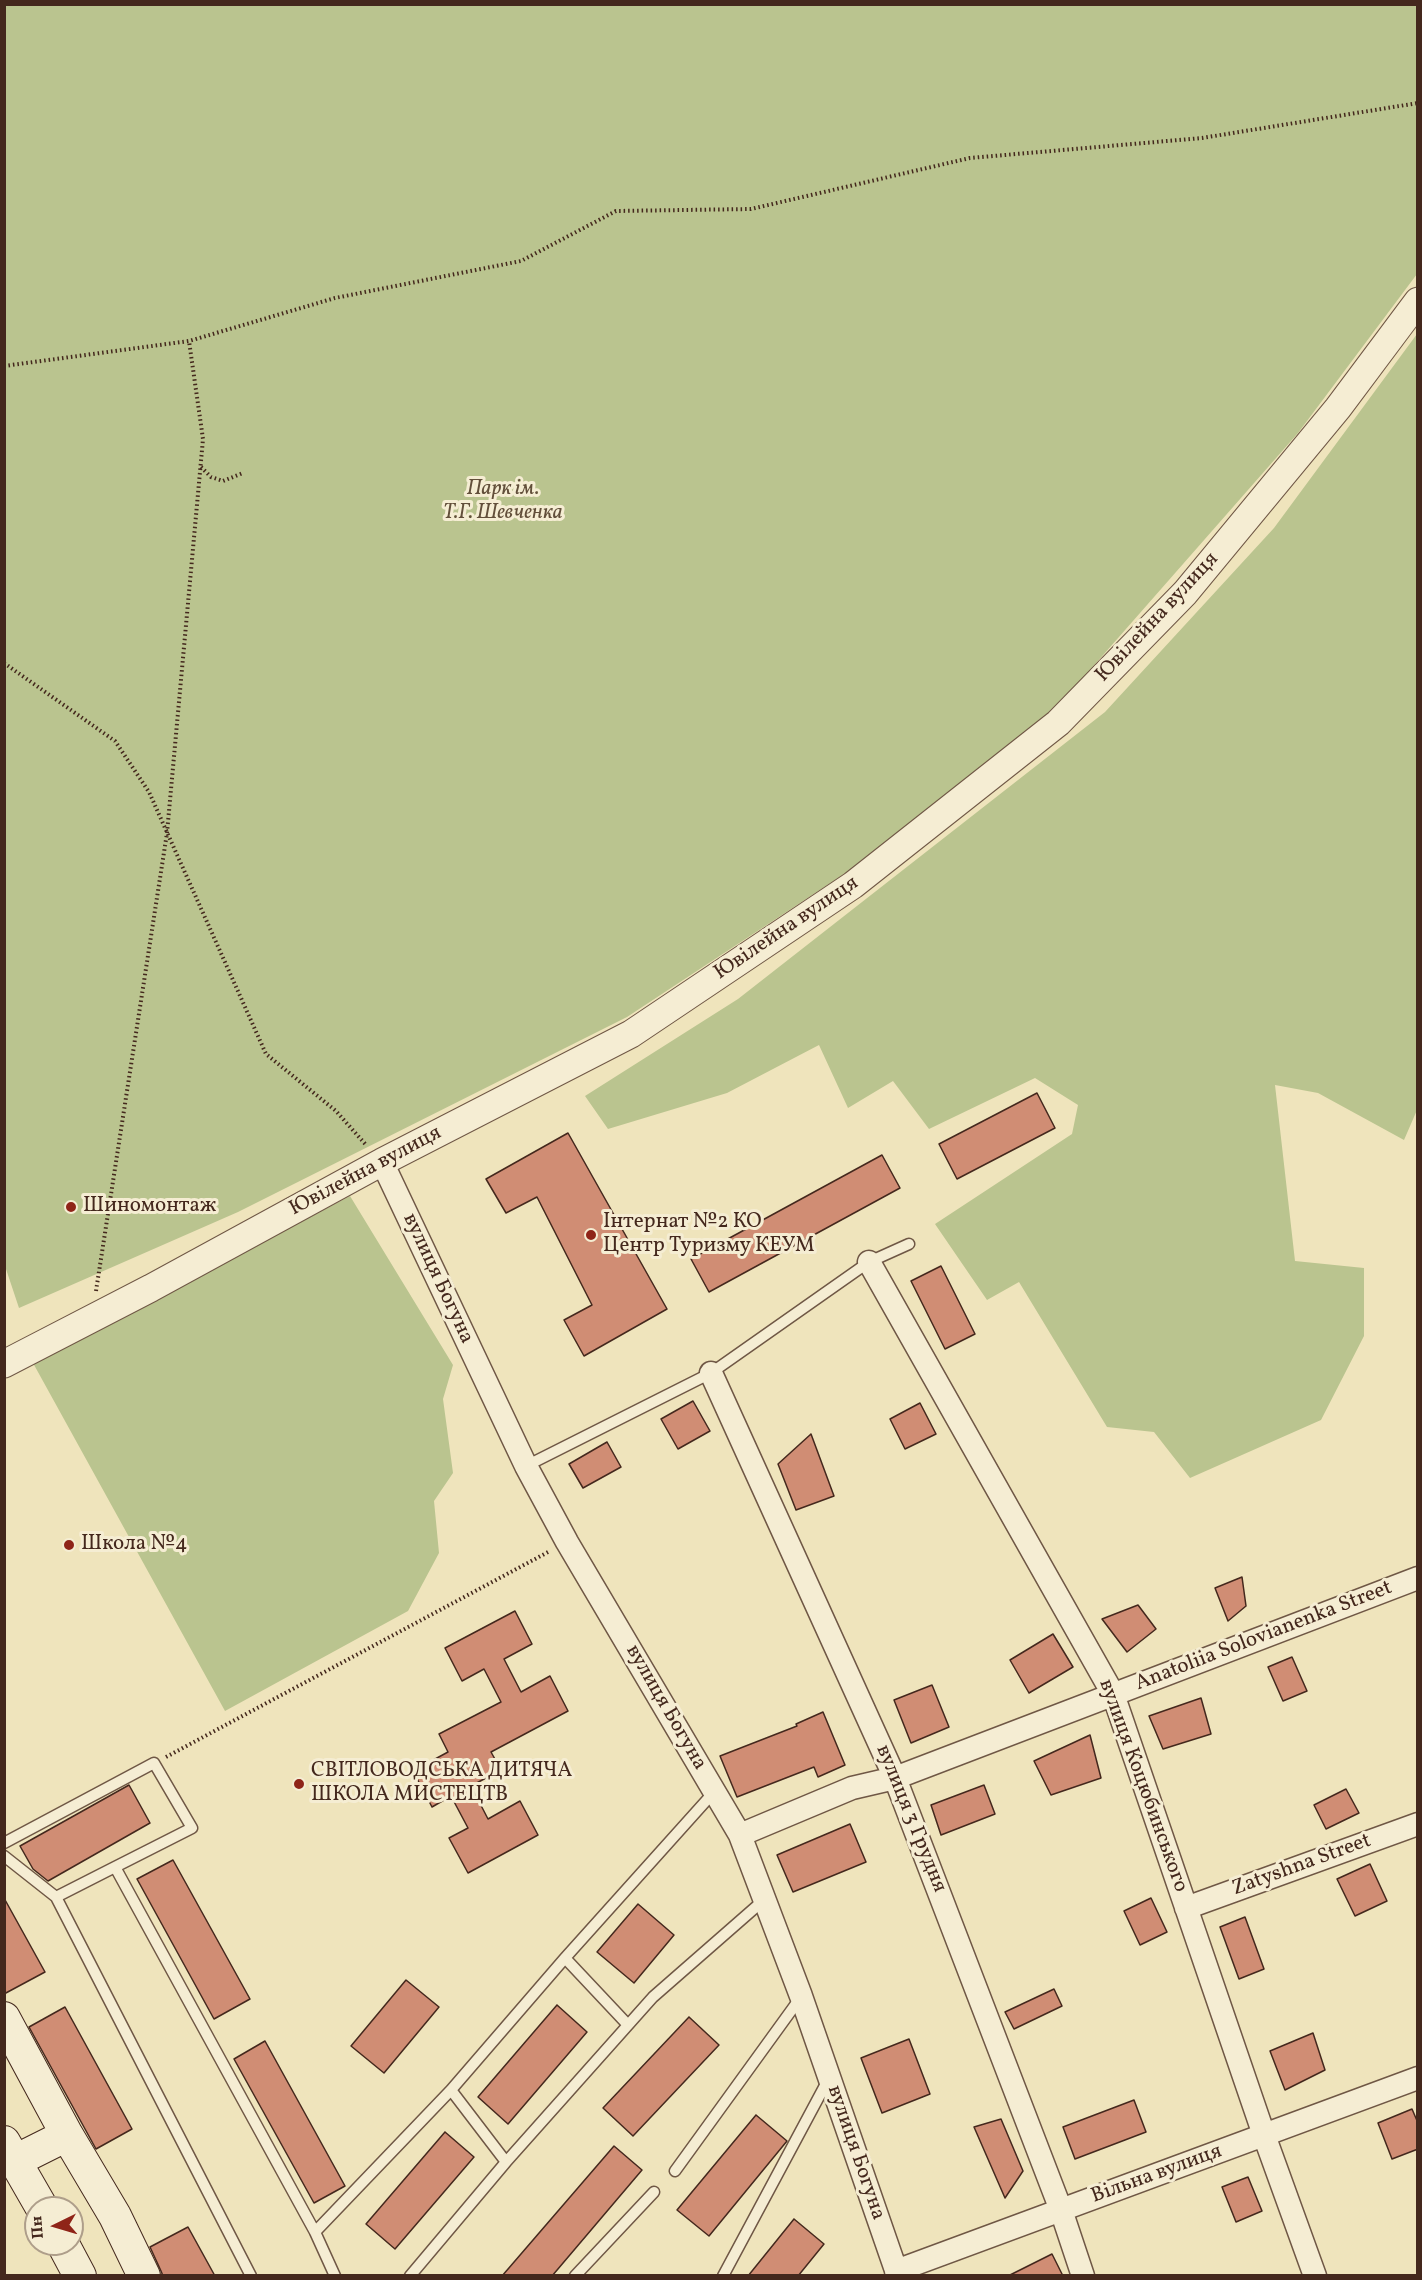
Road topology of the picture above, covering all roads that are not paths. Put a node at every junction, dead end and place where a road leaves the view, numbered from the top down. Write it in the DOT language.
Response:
graph roads {
  1 [pos="1418,301"];
  2 [pos="382,1162"];
  3 [pos="909,1244"];
  4 [pos="869,1262"];
  5 [pos="4,1364"];
  6 [pos="711,1373"];
  7 [pos="526,1466"];
  8 [pos="1418,1578"];
  9 [pos="1113,1694"];
  10 [pos="895,1778"];
  11 [pos="714,1792"];
  12 [pos="1418,1824"];
  13 [pos="740,1834"];
  14 [pos="4,1843"];
  15 [pos="4,1856"];
  16 [pos="115,1867"];
  17 [pos="56,1897"];
  18 [pos="765,1899"];
  19 [pos="1186,1908"];
  20 [pos="565,1958"];
  21 [pos="801,1996"];
  22 [pos="4,2018"];
  23 [pos="628,2025"];
  24 [pos="829,2078"];
  25 [pos="1418,2078"];
  26 [pos="451,2090"];
  27 [pos="67,2135"];
  28 [pos="1264,2135"];
  29 [pos="8,2156"];
  30 [pos="506,2162"];
  31 [pos="675,2171"];
  32 [pos="654,2192"];
  33 [pos="34,2196"];
  34 [pos="1061,2210"];
  35 [pos="315,2232"];
  36 [pos="69,2256"];
  37 [pos="897,2273"];
  38 [pos="80,2276"];
  39 [pos="144,2276"];
  40 [pos="251,2276"];
  41 [pos="335,2276"];
  42 [pos="410,2276"];
  43 [pos="575,2276"];
  44 [pos="723,2276"];
  45 [pos="1083,2276"];
  46 [pos="1315,2276"];
  1 -- 2 [label="street, Ювілейна вулиця"];
  2 -- 5 [label="street, Ювілейна вулиця"];
  2 -- 7 [label="street, вулиця Богуна"];
  3 -- 4 [label="lane"];
  4 -- 6 [label="lane"];
  4 -- 9 [label="street, вулиця Коцюбинського"];
  6 -- 7 [label="lane"];
  6 -- 10 [label="street, вулиця 3 Грудня"];
  7 -- 11 [label="street, вулиця Богуна"];
  8 -- 9 [label="street, Anatoliia Solovianenka Street"];
  9 -- 10 [label="street, Anatoliia Solovianenka Street"];
  9 -- 19 [label="street, вулиця Коцюбинського"];
  10 -- 13 [label="street, Anatoliia Solovianenka Street"];
  10 -- 34 [label="street, вулиця 3 Грудня"];
  11 -- 13 [label="street, вулиця Богуна"];
  11 -- 20 [label="lane"];
  12 -- 19 [label="street, Zatyshna Street"];
  13 -- 18 [label="street, вулиця Богуна"];
  14 -- 16 [label="lane"];
  15 -- 17 [label="lane"];
  16 -- 17 [label="lane"];
  16 -- 35 [label="lane"];
  17 -- 40 [label="lane"];
  18 -- 21 [label="street, вулиця Богуна"];
  18 -- 23 [label="lane"];
  19 -- 28 [label="street, вулиця Коцюбинського"];
  20 -- 23 [label="lane"];
  20 -- 26 [label="lane"];
  21 -- 24 [label="street, вулиця Богуна"];
  21 -- 31 [label="lane"];
  22 -- 27 [label="main road"];
  23 -- 30 [label="lane"];
  24 -- 37 [label="street, вулиця Богуна"];
  24 -- 44 [label="lane"];
  25 -- 28 [label="street, Вільна вулиця"];
  26 -- 30 [label="lane"];
  26 -- 35 [label="lane"];
  27 -- 29 [label="main road"];
  27 -- 39 [label="main road"];
  28 -- 34 [label="street, Вільна вулиця"];
  28 -- 46 [label="street, вулиця Коцюбинського"];
  29 -- 33 [label="main road"];
  30 -- 42 [label="lane"];
  32 -- 43 [label="lane"];
  34 -- 37 [label="street, Вільна вулиця"];
  34 -- 45 [label="street, вулиця 3 Грудня"];
  35 -- 41 [label="lane"];
  36 -- 38 [label="main road"];
}
